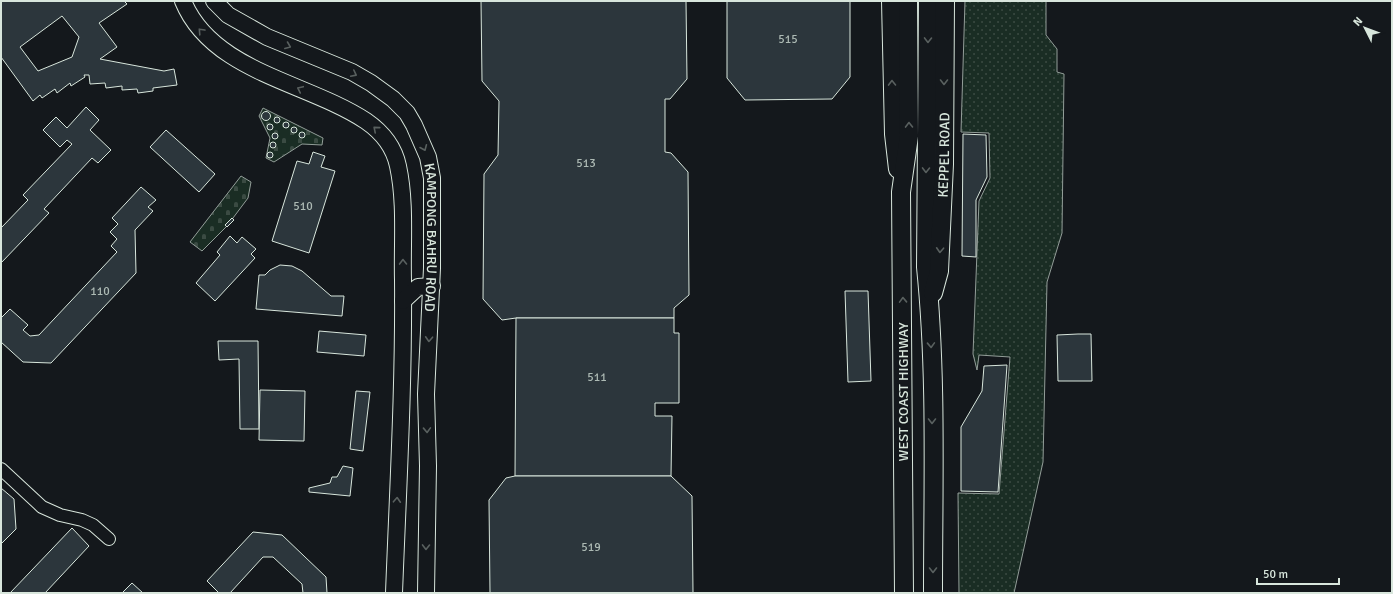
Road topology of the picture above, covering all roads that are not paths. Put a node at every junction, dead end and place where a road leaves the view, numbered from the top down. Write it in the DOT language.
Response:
graph roads {
  1 [pos="183,1"];
  2 [pos="214,1"];
  3 [pos="892,1"];
  4 [pos="908,1"];
  5 [pos="928,1"];
  6 [pos="945,1"];
  7 [pos="901,192"];
  8 [pos="432,286"];
  9 [pos="403,301"];
  10 [pos="930,308"];
  11 [pos="1,469"];
  12 [pos="902,507"];
  13 [pos="109,539"];
  14 [pos="394,593"];
  15 [pos="426,593"];
  16 [pos="895,593"];
  17 [pos="904,593"];
  18 [pos="933,593"];
  9 -- 1 [label="main road, KAMPONG BAHRU ROAD, one-way"];
  2 -- 8 [label="main road, KAMPONG BAHRU ROAD, one-way"];
  7 -- 3 [label="highway, one-way"];
  7 -- 4 [label="highway, one-way"];
  5 -- 10 [label="highway, one-way"];
  6 -- 10 [label="highway, KEPPEL ROAD, one-way"];
  12 -- 7 [label="highway, WEST COAST HIGHWAY, one-way"];
  8 -- 9 [label="main road"];
  8 -- 15 [label="main road, KAMPONG BAHRU ROAD, one-way"];
  14 -- 9 [label="main road, KAMPONG BAHRU ROAD, one-way"];
  10 -- 18 [label="highway, WEST COAST HIGHWAY, one-way"];
  11 -- 13 [label="street"];
  12 -- 16 [label="highway"];
  12 -- 17 [label="highway, WEST COAST HIGHWAY"];
}
